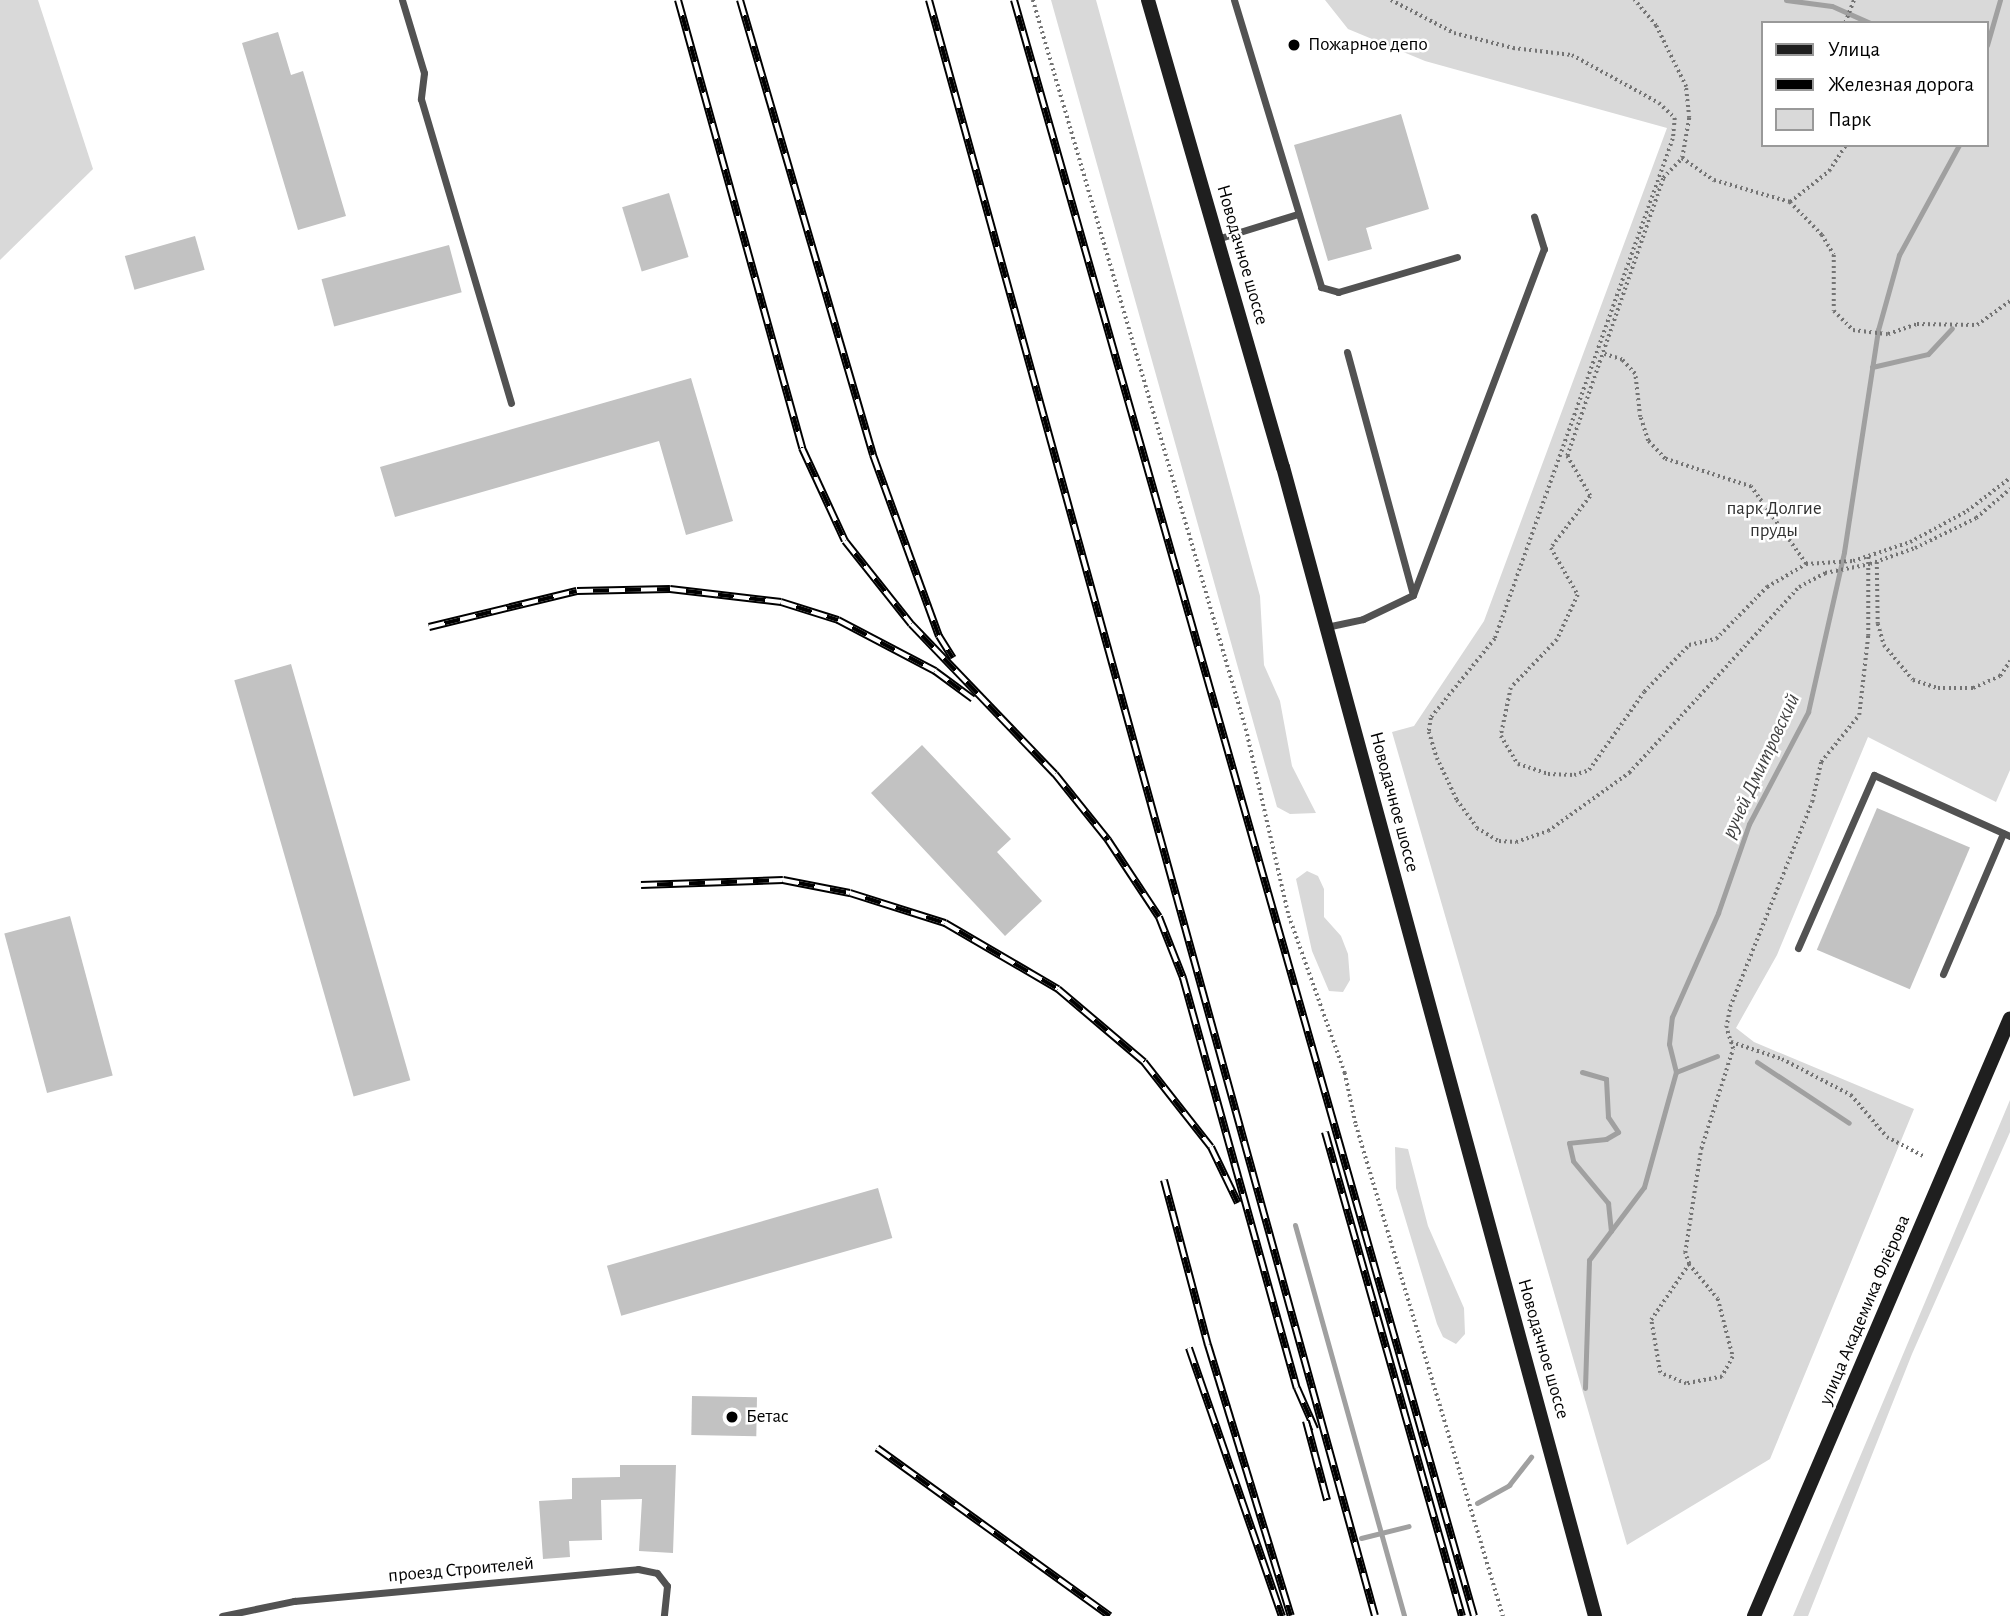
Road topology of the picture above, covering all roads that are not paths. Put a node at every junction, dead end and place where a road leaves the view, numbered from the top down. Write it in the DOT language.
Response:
graph roads {
  1 [pos="402,0"];
  2 [pos="1148,0"];
  3 [pos="1234,0"];
  4 [pos="1298,214"];
  5 [pos="1534,216"];
  6 [pos="1217,239"];
  7 [pos="1457,257"];
  8 [pos="1347,352"];
  9 [pos="511,403"];
  10 [pos="1413,595"];
  11 [pos="1326,627"];
  12 [pos="2007,835"];
  13 [pos="1798,948"];
  14 [pos="1943,974"];
  15 [pos="2010,1018"];
  16 [pos="222,1616"];
  17 [pos="664,1616"];
  18 [pos="1595,1616"];
  19 [pos="1754,1616"];
  1 -- 9 [label="lane"];
  2 -- 6 [label="street, Новодачное шоссе"];
  3 -- 4 [label="lane"];
  4 -- 6 [label="lane"];
  4 -- 7 [label="lane"];
  5 -- 10 [label="lane"];
  6 -- 11 [label="street, Новодачное шоссе"];
  8 -- 10 [label="lane"];
  10 -- 11 [label="lane"];
  11 -- 18 [label="street, Новодачное шоссе"];
  12 -- 13 [label="lane"];
  12 -- 14 [label="lane"];
  15 -- 19 [label="street, улица Академика Флёрова"];
  16 -- 17 [label="lane, проезд Строителей"];
}
